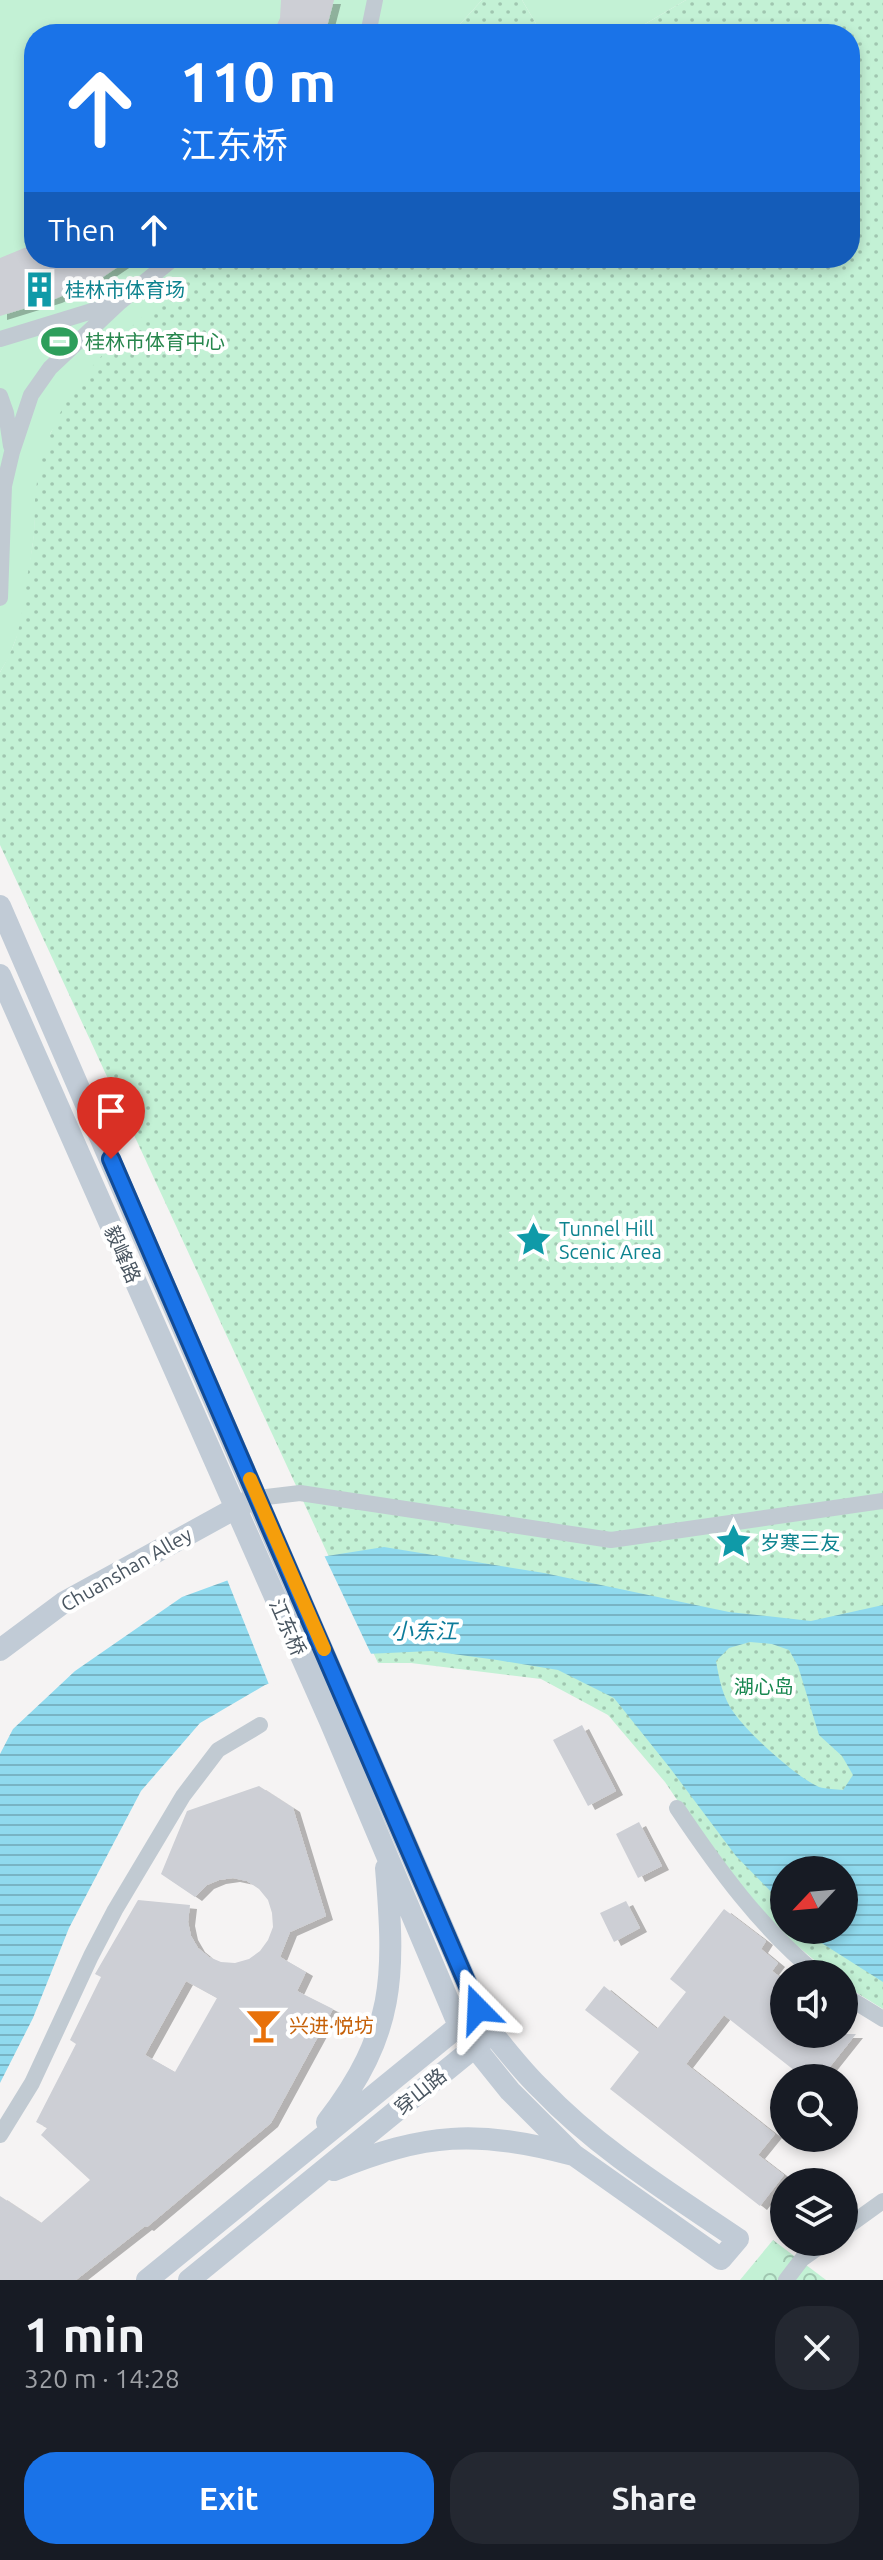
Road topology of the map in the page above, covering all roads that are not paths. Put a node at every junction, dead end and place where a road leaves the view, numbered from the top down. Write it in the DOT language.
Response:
graph roads {
  1 [pos="375,0"];
  2 [pos="371,24"];
  3 [pos="162,268"];
  4 [pos="120,302"];
  5 [pos="0,339"];
  6 [pos="0,396"];
  7 [pos="12,452"];
  8 [pos="0,598"];
  9 [pos="0,906"];
  10 [pos="0,975"];
  11 [pos="258,1498"];
  12 [pos="883,1501"];
  13 [pos="235,1507"];
  14 [pos="245,1532"];
  15 [pos="0,1650"];
  16 [pos="260,1725"];
  17 [pos="677,1808"];
  18 [pos="384,1846"];
  19 [pos="801,1960"];
  20 [pos="858,2004"];
  21 [pos="478,2009"];
  22 [pos="883,2019"];
  23 [pos="459,2026"];
  24 [pos="492,2033"];
  25 [pos="474,2047"];
  26 [pos="0,2135"];
  27 [pos="301,2154"];
  28 [pos="574,2155"];
  29 [pos="311,2180"];
  30 [pos="883,2201"];
  31 [pos="858,2219"];
  32 [pos="806,2256"];
  33 [pos="147,2280"];
  34 [pos="189,2280"];
  35 [pos="786,2280"];
  1 -- 2 [label="street"];
  3 -- 4 [label="street"];
  4 -- 5 [label="street"];
  4 -- 7 [label="street"];
  6 -- 7 [label="street"];
  7 -- 8 [label="street"];
  9 -- 11 [label="main road, 江东桥"];
  10 -- 13 [label="main road, 毅峰路"];
  11 -- 12 [label="street"];
  11 -- 13 [label="main road, Chuanshan Alley"];
  11 -- 21 [label="main road, 江东桥"];
  13 -- 14 [label="main road, 毅峰路"];
  13 -- 15 [label="main road, Chuanshan Alley"];
  14 -- 18 [label="main road, 江东桥"];
  16 -- 26 [label="street"];
  17 -- 19 [label="street"];
  18 -- 23 [label="main road"];
  18 -- 27 [label="main road"];
  20 -- 22 [label="street"];
  21 -- 23 [label="main road, 穿山路"];
  21 -- 24 [label="main road"];
  23 -- 25 [label="main road"];
  23 -- 27 [label="main road, 穿山路"];
  24 -- 25 [label="main road, 穿山路"];
  24 -- 28 [label="main road"];
  25 -- 28 [label="main road"];
  25 -- 29 [label="main road, 穿山路"];
  27 -- 33 [label="main road, 穿山路"];
  28 -- 29 [label="main road"];
  29 -- 34 [label="main road, 穿山路"];
  30 -- 31 [label="street"];
  32 -- 35 [label="street"];
}
